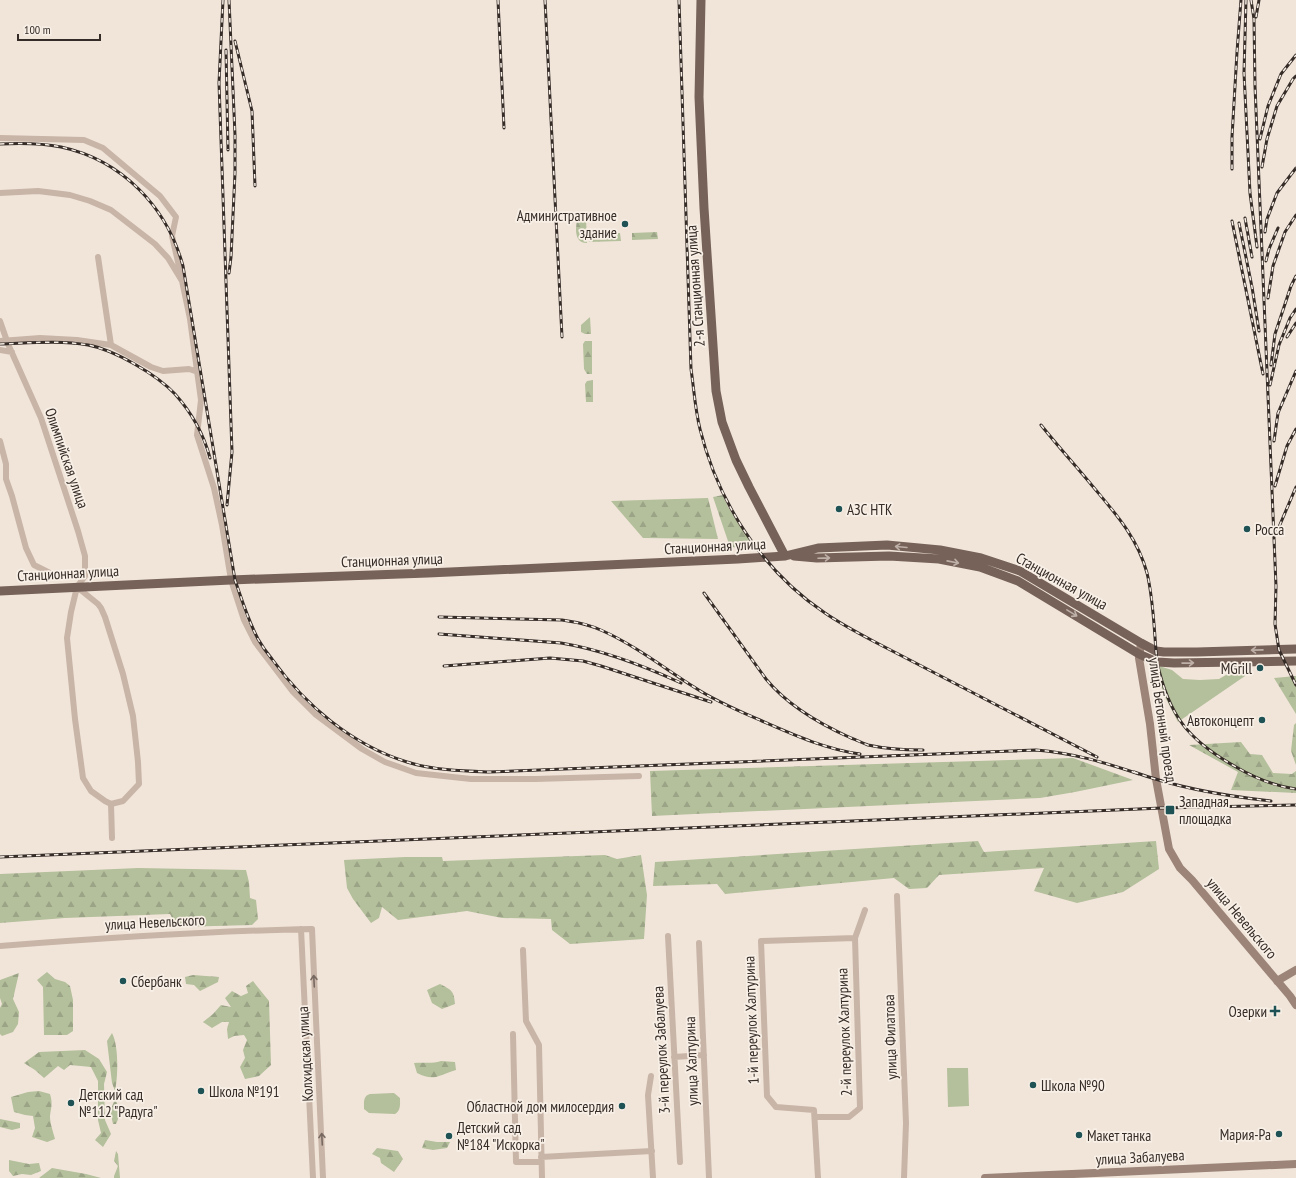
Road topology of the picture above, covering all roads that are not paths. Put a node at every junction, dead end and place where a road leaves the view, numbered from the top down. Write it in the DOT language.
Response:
graph roads {
  1 [pos="700,0"];
  2 [pos="0,138"];
  3 [pos="0,193"];
  4 [pos="98,257"];
  5 [pos="182,281"];
  6 [pos="0,320"];
  7 [pos="0,341"];
  8 [pos="7,341"];
  9 [pos="111,345"];
  10 [pos="0,350"];
  11 [pos="12,352"];
  12 [pos="198,372"];
  13 [pos="0,441"];
  14 [pos="785,556"];
  15 [pos="85,576"];
  16 [pos="231,580"];
  17 [pos="78,587"];
  18 [pos="0,590"];
  19 [pos="1141,643"];
  20 [pos="1296,649"];
  21 [pos="1139,654"];
  22 [pos="1296,661"];
  23 [pos="639,776"];
  24 [pos="111,804"];
  25 [pos="112,838"];
  26 [pos="1180,868"];
  27 [pos="897,896"];
  28 [pos="865,910"];
  29 [pos="301,929"];
  30 [pos="312,929"];
  31 [pos="668,936"];
  32 [pos="855,938"];
  33 [pos="699,943"];
  34 [pos="0,946"];
  35 [pos="523,950"];
  36 [pos="1296,970"];
  37 [pos="1277,981"];
  38 [pos="1296,1005"];
  39 [pos="513,1034"];
  40 [pos="704,1055"];
  41 [pos="674,1057"];
  42 [pos="651,1076"];
  43 [pos="815,1117"];
  44 [pos="652,1151"];
  45 [pos="541,1159"];
  46 [pos="680,1162"];
  47 [pos="1296,1164"];
  48 [pos="313,1178"];
  49 [pos="323,1178"];
  50 [pos="542,1178"];
  51 [pos="653,1178"];
  52 [pos="709,1178"];
  53 [pos="818,1178"];
  54 [pos="904,1178"];
  55 [pos="985,1178"];
  1 -- 14 [label="main road, 2-я Станционная улица"];
  2 -- 5 [label="street"];
  3 -- 5 [label="street"];
  4 -- 9 [label="street"];
  5 -- 12 [label="street"];
  6 -- 8 [label="street, Олимпийская улица"];
  7 -- 8 [label="street"];
  8 -- 9 [label="street"];
  8 -- 11 [label="street, Олимпийская улица"];
  9 -- 12 [label="street"];
  10 -- 11 [label="street"];
  11 -- 15 [label="street, Олимпийская улица"];
  12 -- 16 [label="street"];
  13 -- 15 [label="street"];
  14 -- 16 [label="main road, Станционная улица"];
  19 -- 14 [label="main road, Станционная улица, one-way"];
  14 -- 21 [label="main road, Станционная улица, one-way"];
  15 -- 17 [label="street"];
  16 -- 17 [label="main road, Станционная улица"];
  16 -- 23 [label="street"];
  17 -- 18 [label="main road, Станционная улица"];
  17 -- 24 [label="street"];
  17 -- 24 [label="street"];
  20 -- 19 [label="main road, Станционная улица, one-way"];
  19 -- 21 [label="street, улица Бетонный проезд"];
  21 -- 22 [label="main road, Станционная улица, one-way"];
  21 -- 26 [label="street, улица Бетонный проезд"];
  24 -- 25 [label="street"];
  26 -- 37 [label="street, улица Невельского"];
  27 -- 54 [label="street, улица Филатова"];
  28 -- 32 [label="street, 2-й переулок Халтурина"];
  29 -- 30 [label="street, улица Невельского"];
  29 -- 34 [label="street, улица Невельского"];
  29 -- 48 [label="street, Колхидская улица"];
  49 -- 30 [label="street, Колхидская улица, one-way"];
  31 -- 41 [label="street, 3-й переулок Забалуева"];
  32 -- 43 [label="street, 2-й переулок Халтурина"];
  32 -- 43 [label="street, 1-й переулок Халтурина"];
  33 -- 40 [label="street, улица Халтурина"];
  35 -- 45 [label="street"];
  36 -- 37 [label="street"];
  37 -- 38 [label="street, улица Невельского"];
  39 -- 45 [label="street"];
  40 -- 41 [label="street"];
  40 -- 52 [label="street, улица Халтурина"];
  41 -- 46 [label="street, 3-й переулок Забалуева"];
  42 -- 44 [label="street"];
  43 -- 53 [label="street"];
  44 -- 45 [label="street"];
  44 -- 51 [label="street"];
  45 -- 50 [label="street"];
  47 -- 55 [label="street, улица Забалуева"];
}
